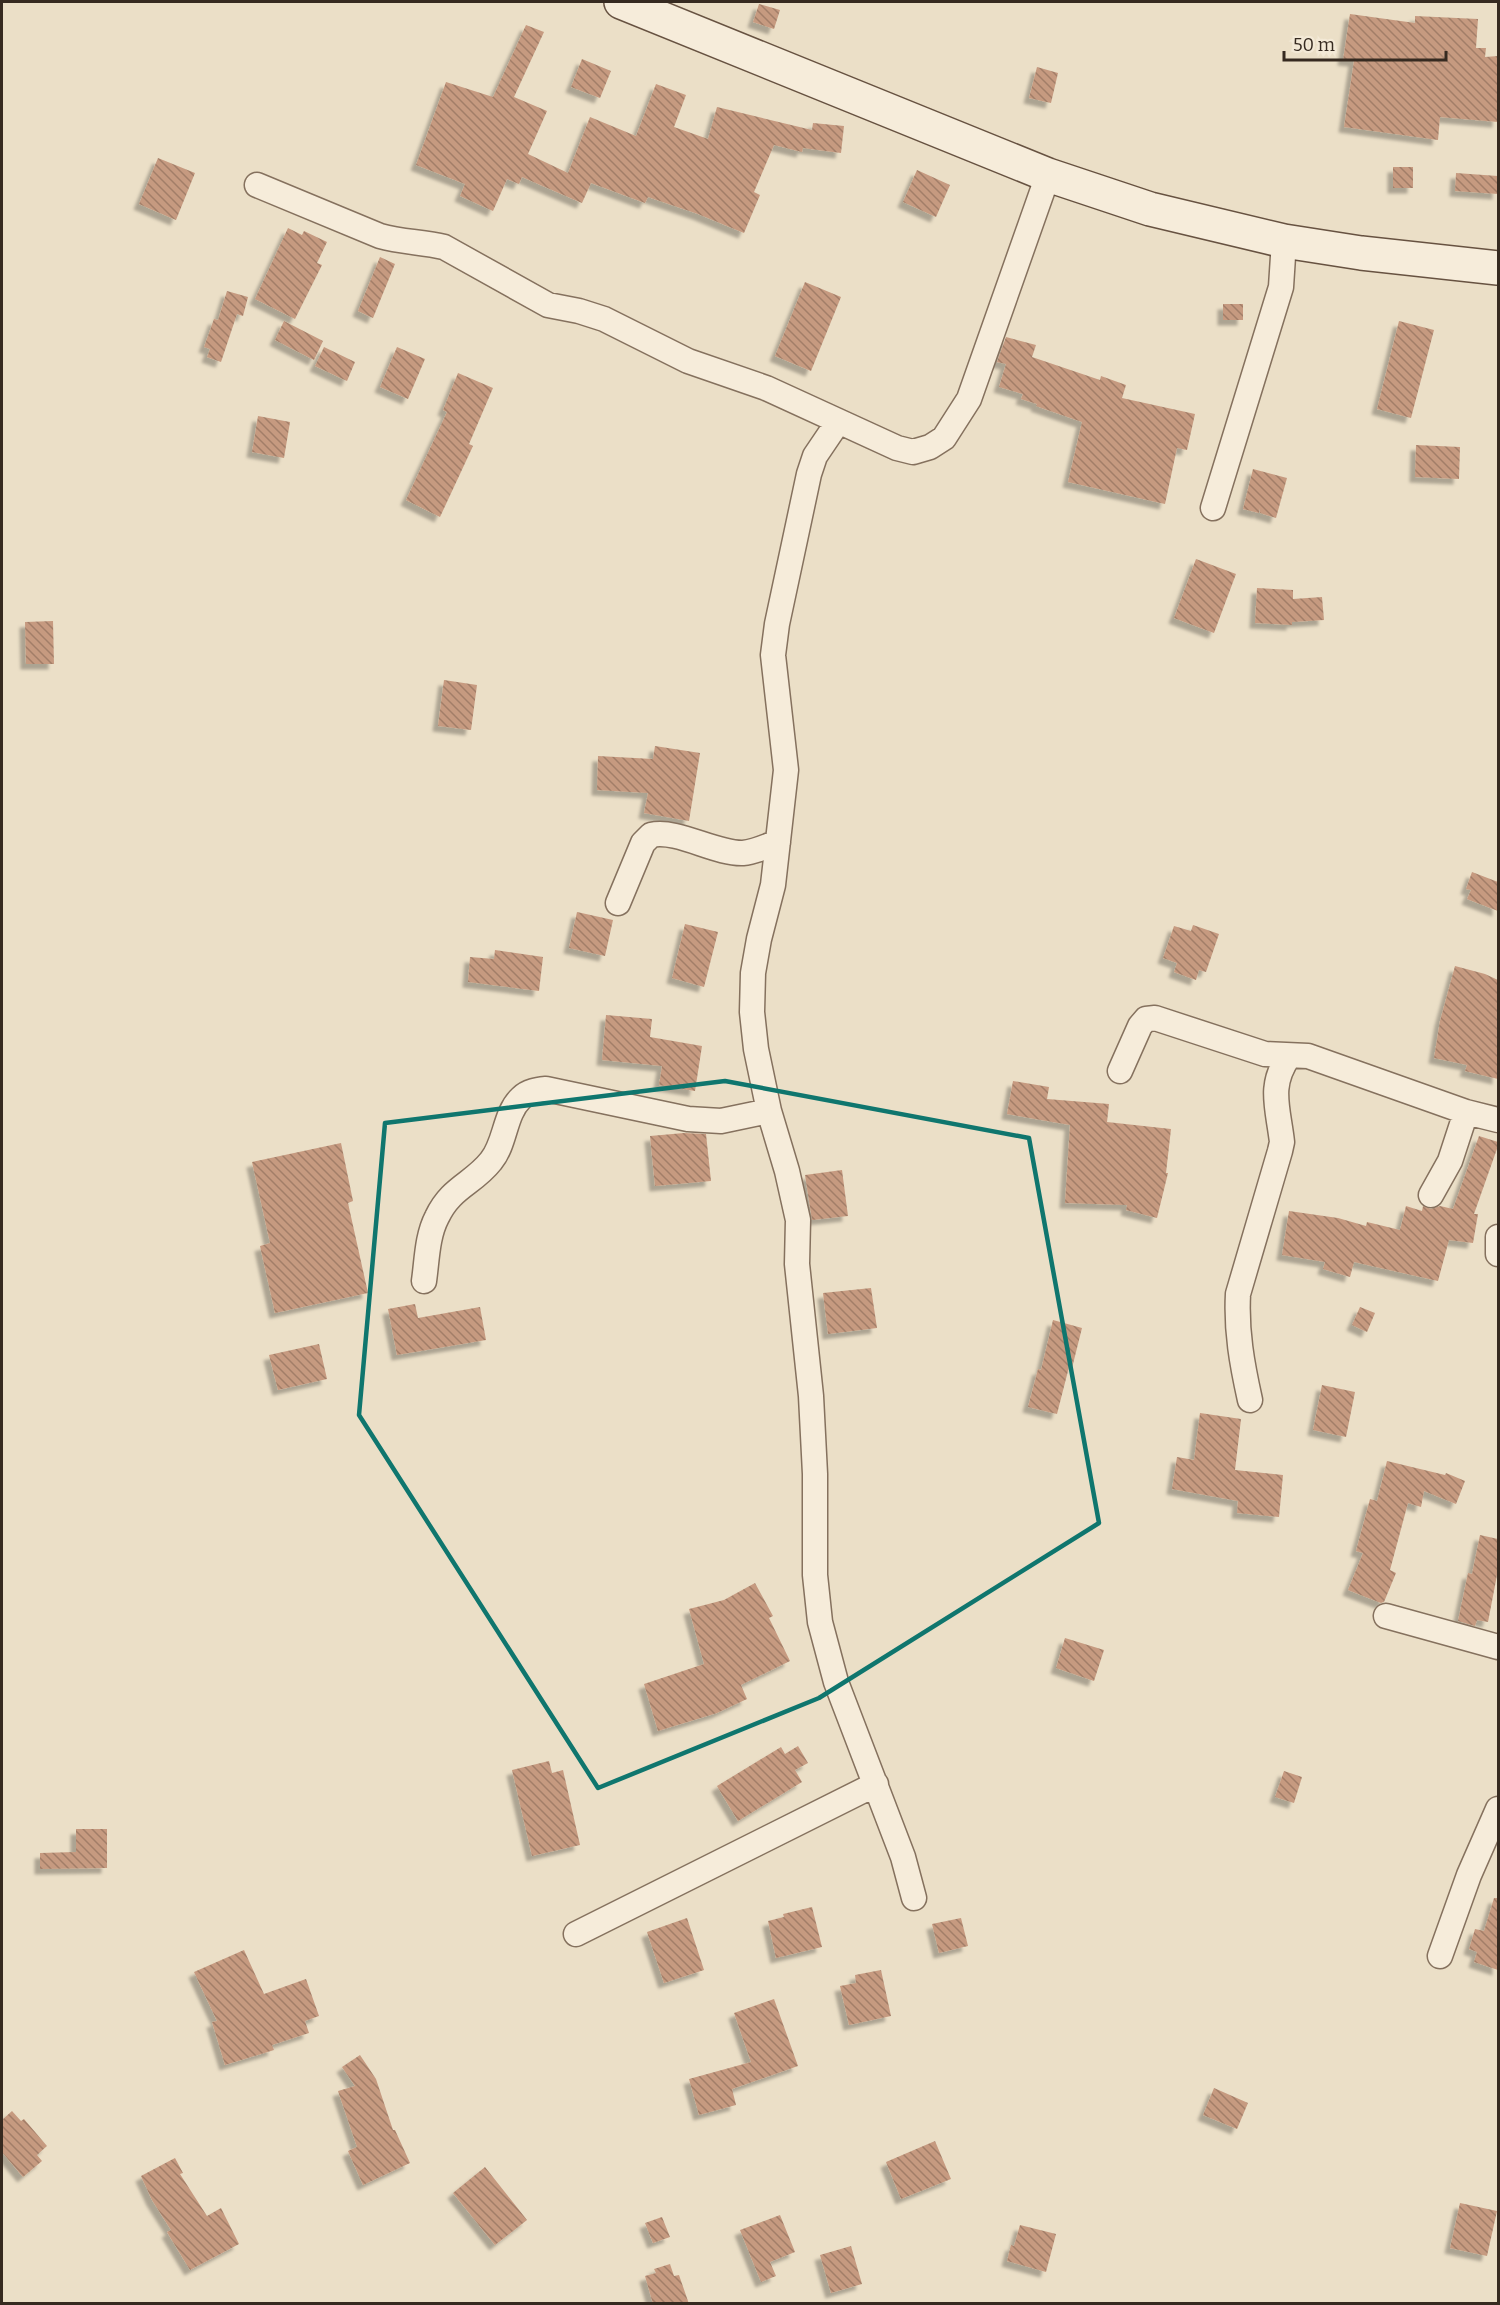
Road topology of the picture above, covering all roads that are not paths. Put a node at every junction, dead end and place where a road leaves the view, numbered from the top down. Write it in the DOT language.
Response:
graph roads {
  1 [pos="621,2"];
  2 [pos="1048,175"];
  3 [pos="257,184"];
  4 [pos="1284,241"];
  5 [pos="1498,268"];
  6 [pos="838,422"];
  7 [pos="1213,508"];
  8 [pos="778,842"];
  9 [pos="618,903"];
  10 [pos="1289,1056"];
  11 [pos="1120,1071"];
  12 [pos="769,1111"];
  13 [pos="1466,1112"];
  14 [pos="1498,1120"];
  15 [pos="1431,1195"];
  16 [pos="1498,1237"];
  17 [pos="1498,1254"];
  18 [pos="424,1281"];
  19 [pos="1250,1400"];
  20 [pos="1386,1616"];
  21 [pos="1498,1647"];
  22 [pos="876,1784"];
  23 [pos="1498,1809"];
  24 [pos="914,1898"];
  25 [pos="576,1934"];
  26 [pos="1440,1956"];
  1 -- 2 [label="main road"];
  2 -- 4 [label="main road"];
  2 -- 6 [label="street"];
  3 -- 6 [label="street"];
  4 -- 5 [label="main road"];
  4 -- 7 [label="street"];
  6 -- 8 [label="street"];
  8 -- 9 [label="street"];
  8 -- 12 [label="street"];
  10 -- 11 [label="street"];
  10 -- 13 [label="street"];
  10 -- 19 [label="street"];
  12 -- 18 [label="street"];
  12 -- 22 [label="street"];
  13 -- 14 [label="street"];
  13 -- 15 [label="street"];
  16 -- 17 [label="street"];
  20 -- 21 [label="street"];
  22 -- 24 [label="street"];
  22 -- 25 [label="street"];
  23 -- 26 [label="street"];
}
